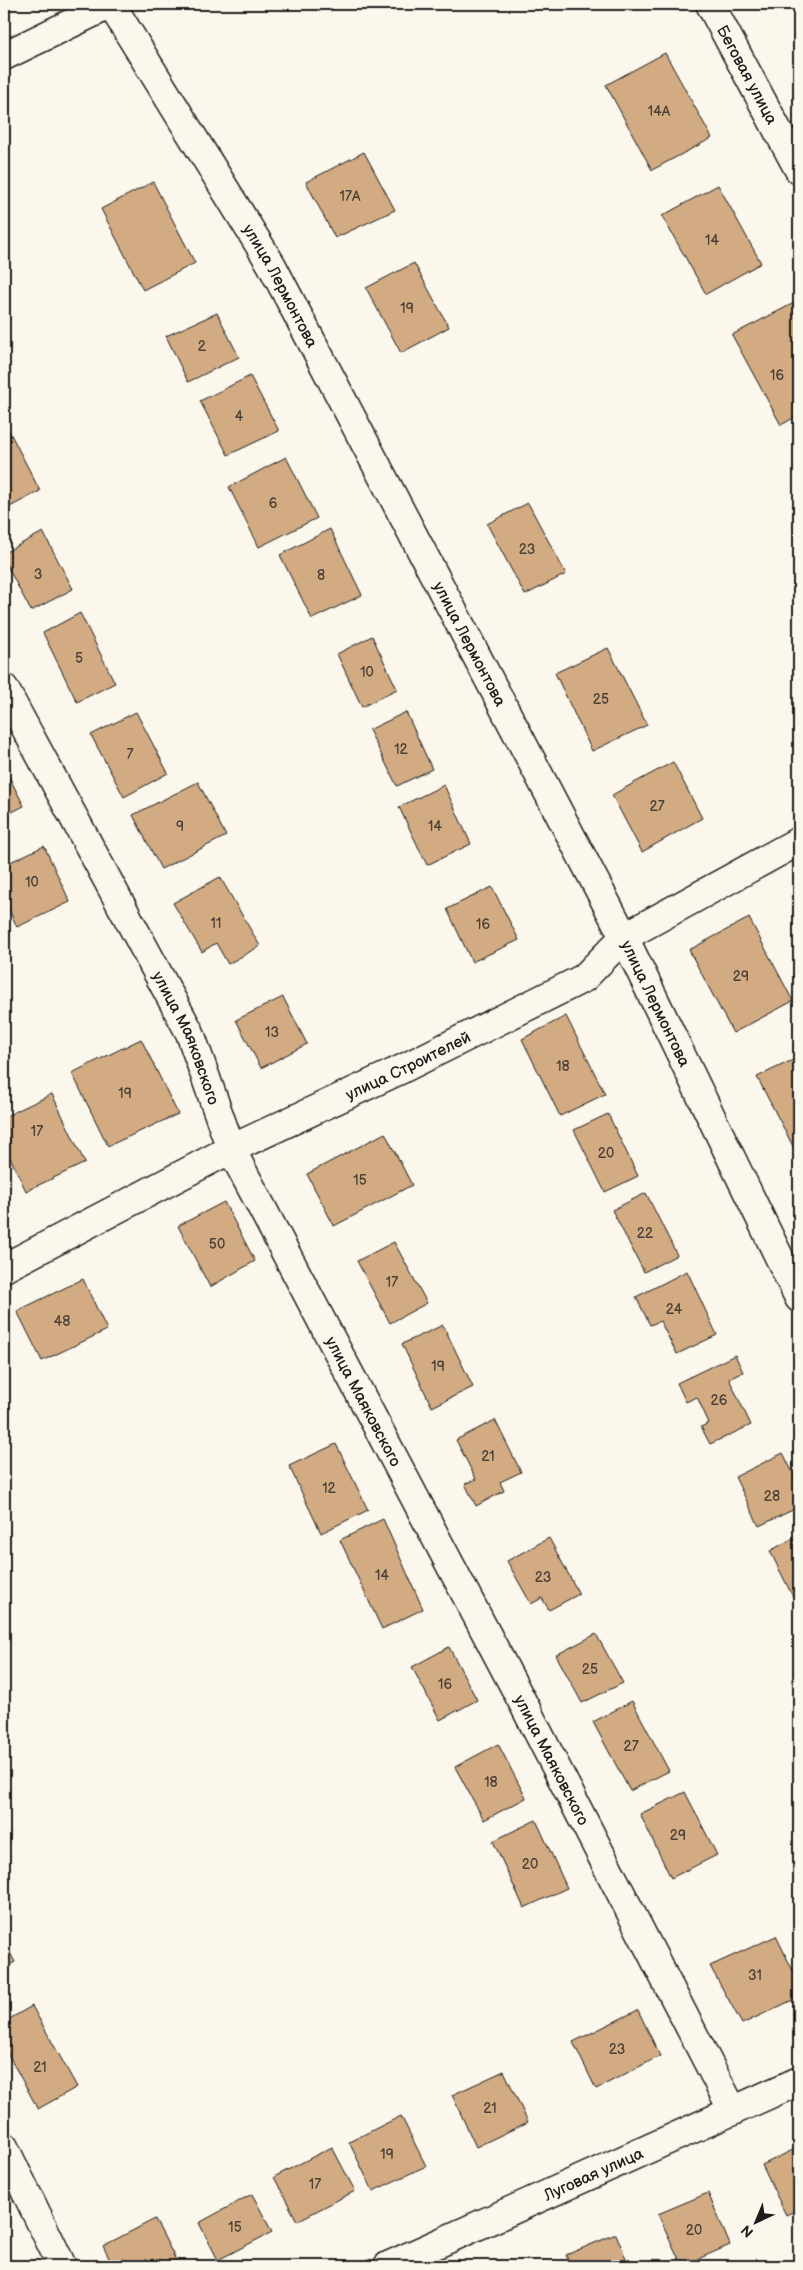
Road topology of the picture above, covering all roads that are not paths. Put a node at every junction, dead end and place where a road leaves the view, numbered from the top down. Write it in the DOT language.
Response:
graph roads {
  1 [pos="111,4"];
  2 [pos="710,4"];
  3 [pos="4,56"];
  4 [pos="799,170"];
  5 [pos="4,688"];
  6 [pos="799,841"];
  7 [pos="624,937"];
  8 [pos="231,1149"];
  9 [pos="4,1268"];
  10 [pos="799,1298"];
  11 [pos="799,2081"];
  12 [pos="733,2111"];
  13 [pos="4,2147"];
  14 [pos="62,2266"];
  15 [pos="388,2266"];
  1 -- 3 [label="street"];
  1 -- 7 [label="street, улица Лермонтова"];
  2 -- 4 [label="street, Беговая улица"];
  5 -- 8 [label="street, улица Маяковского"];
  6 -- 7 [label="street, улица Строителей"];
  7 -- 8 [label="street, улица Строителей"];
  7 -- 10 [label="street, улица Лермонтова"];
  8 -- 9 [label="street, улица Строителей"];
  8 -- 12 [label="street, улица Маяковского"];
  11 -- 12 [label="street, Луговая улица"];
  12 -- 15 [label="street, Луговая улица"];
  13 -- 14 [label="street"];
}
